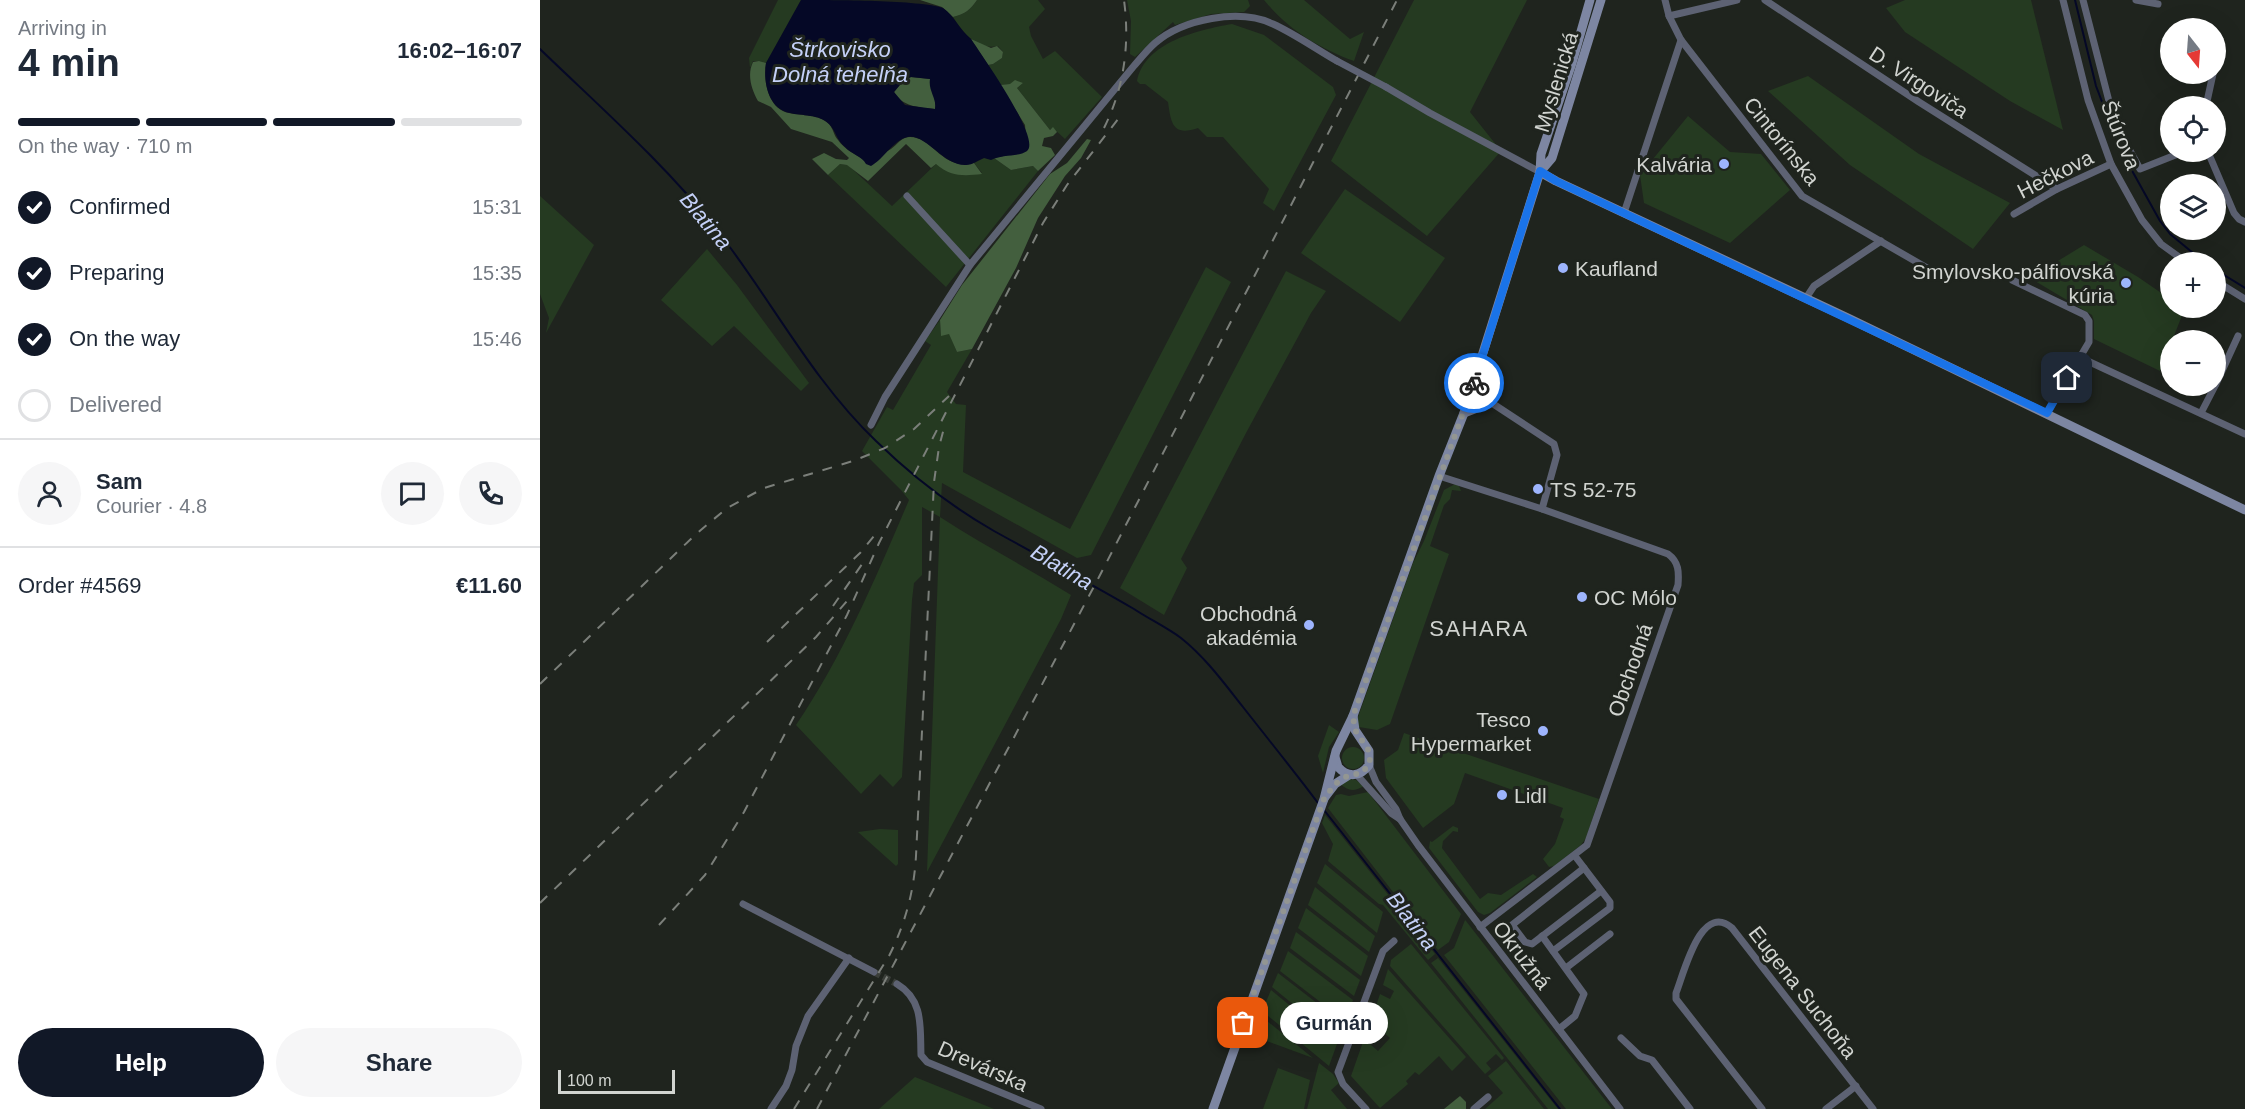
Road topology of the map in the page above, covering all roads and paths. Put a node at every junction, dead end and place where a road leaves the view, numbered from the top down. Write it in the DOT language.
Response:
graph roads {
  1 [pos="1590,0"];
  2 [pos="1601,0"];
  3 [pos="1665,0"];
  4 [pos="1737,0"];
  5 [pos="1765,0"];
  6 [pos="2063,0"];
  7 [pos="2083,0"];
  8 [pos="2136,0"];
  9 [pos="2158,4"];
  10 [pos="1670,16"];
  11 [pos="1681,40"];
  12 [pos="2160,161"];
  13 [pos="2212,162"];
  14 [pos="2111,164"];
  15 [pos="1540,171"];
  16 [pos="2056,189"];
  17 [pos="907,196"];
  18 [pos="1624,213"];
  19 [pos="2014,214"];
  20 [pos="2245,222"];
  21 [pos="1881,241"];
  22 [pos="2172,252"];
  23 [pos="970,265"];
  24 [pos="1941,276"];
  25 [pos="2013,280"];
  26 [pos="2226,287"];
  27 [pos="1806,298"];
  28 [pos="2245,299"];
  29 [pos="2238,336"];
  30 [pos="2079,357"];
  31 [pos="2226,362"];
  32 [pos="1476,377"];
  33 [pos="1472,390"];
  34 [pos="2210,396"];
  35 [pos="1487,401"];
  36 [pos="1464,413"];
  37 [pos="2047,413"];
  38 [pos="2201,413"];
  39 [pos="871,425"];
  40 [pos="2245,434"];
  41 [pos="1439,476"];
  42 [pos="1542,509"];
  43 [pos="2245,510"];
  44 [pos="1353,716"];
  45 [pos="1362,742"];
  46 [pos="1340,744"];
  47 [pos="1335,757"];
  48 [pos="1369,765"];
  49 [pos="1353,775"];
  50 [pos="1324,799"];
  51 [pos="1400,819"];
  52 [pos="1575,856"];
  53 [pos="1584,868"];
  54 [pos="1601,891"];
  55 [pos="1519,898"];
  56 [pos="743,904"];
  57 [pos="1530,911"];
  58 [pos="1480,927"];
  59 [pos="1610,934"];
  60 [pos="1542,936"];
  61 [pos="1394,941"];
  62 [pos="1554,951"];
  63 [pos="849,958"];
  64 [pos="1566,968"];
  65 [pos="874,972"];
  66 [pos="897,984"];
  67 [pos="1559,1029"];
  68 [pos="1621,1038"];
  69 [pos="1856,1086"];
  70 [pos="1488,1097"];
  71 [pos="771,1109"];
  72 [pos="1041,1109"];
  73 [pos="1213,1109"];
  74 [pos="1366,1109"];
  75 [pos="1474,1109"];
  76 [pos="1620,1109"];
  77 [pos="1690,1109"];
  78 [pos="1762,1109"];
  79 [pos="1826,1109"];
  80 [pos="1873,1109"];
  1 -- 15 [label="main road, Myslenická"];
  2 -- 15 [label="main road, Myslenická"];
  3 -- 10 [label="street, Cintorínska"];
  4 -- 10 [label="street"];
  5 -- 16 [label="street, D. Virgoviča"];
  6 -- 14 [label="street, Štúrova"];
  7 -- 12 [label="street"];
  8 -- 9 [label="street"];
  10 -- 11 [label="street, Cintorínska"];
  11 -- 18 [label="street"];
  11 -- 21 [label="street, Cintorínska"];
  13 -- 20 [label="street"];
  14 -- 16 [label="street, Hečkova"];
  14 -- 22 [label="street, Štúrova"];
  15 -- 18 [label="main road"];
  15 -- 23 [label="street, bridge"];
  15 -- 32 [label="main road, Myslenická"];
  16 -- 19 [label="street, Hečkova"];
  17 -- 23 [label="street"];
  18 -- 27 [label="main road"];
  21 -- 24 [label="street, Cintorínska"];
  21 -- 27 [label="street"];
  23 -- 39 [label="street"];
  25 -- 30 [label="street"];
  26 -- 28 [label="street"];
  27 -- 37 [label="main road"];
  29 -- 31 [label="street"];
  30 -- 37 [label="street"];
  30 -- 38 [label="street"];
  32 -- 33 [label="main road, Myslenická"];
  32 -- 35 [label="main road"];
  33 -- 35 [label="street"];
  33 -- 36 [label="main road, Myslenická"];
  34 -- 38 [label="street"];
  35 -- 36 [label="main road"];
  35 -- 42 [label="street"];
  36 -- 41 [label="main road, Myslenická"];
  37 -- 43 [label="main road"];
  38 -- 40 [label="street"];
  41 -- 42 [label="street, Obchodná"];
  41 -- 44 [label="main road, Myslenická"];
  42 -- 52 [label="street, Obchodná"];
  44 -- 45 [label="main road"];
  44 -- 46 [label="main road, Myslenická"];
  45 -- 46 [label="main road"];
  45 -- 48 [label="main road"];
  46 -- 47 [label="main road"];
  47 -- 49 [label="main road"];
  47 -- 50 [label="main road"];
  48 -- 49 [label="main road"];
  48 -- 51 [label="street, Okružná"];
  49 -- 50 [label="main road"];
  49 -- 51 [label="street, Okružná"];
  50 -- 73 [label="main road"];
  51 -- 58 [label="street, Okružná"];
  52 -- 53 [label="street"];
  52 -- 55 [label="street, Obchodná"];
  53 -- 54 [label="street"];
  53 -- 57 [label="street"];
  54 -- 60 [label="street"];
  54 -- 62 [label="street"];
  55 -- 57 [label="street"];
  55 -- 58 [label="street, Obchodná"];
  56 -- 63 [label="street"];
  57 -- 60 [label="street"];
  58 -- 67 [label="street, Okružná"];
  59 -- 64 [label="street"];
  60 -- 62 [label="street"];
  61 -- 74 [label="street"];
  62 -- 64 [label="street"];
  63 -- 65 [label="street"];
  63 -- 71 [label="street"];
  64 -- 67 [label="street"];
  66 -- 72 [label="street, Drevárska"];
  67 -- 76 [label="street, Okružná"];
  68 -- 77 [label="street"];
  69 -- 78 [label="street, Eugena Suchoňa"];
  69 -- 79 [label="street"];
  69 -- 80 [label="street, Eugena Suchoňa"];
  70 -- 75 [label="street"];
}
